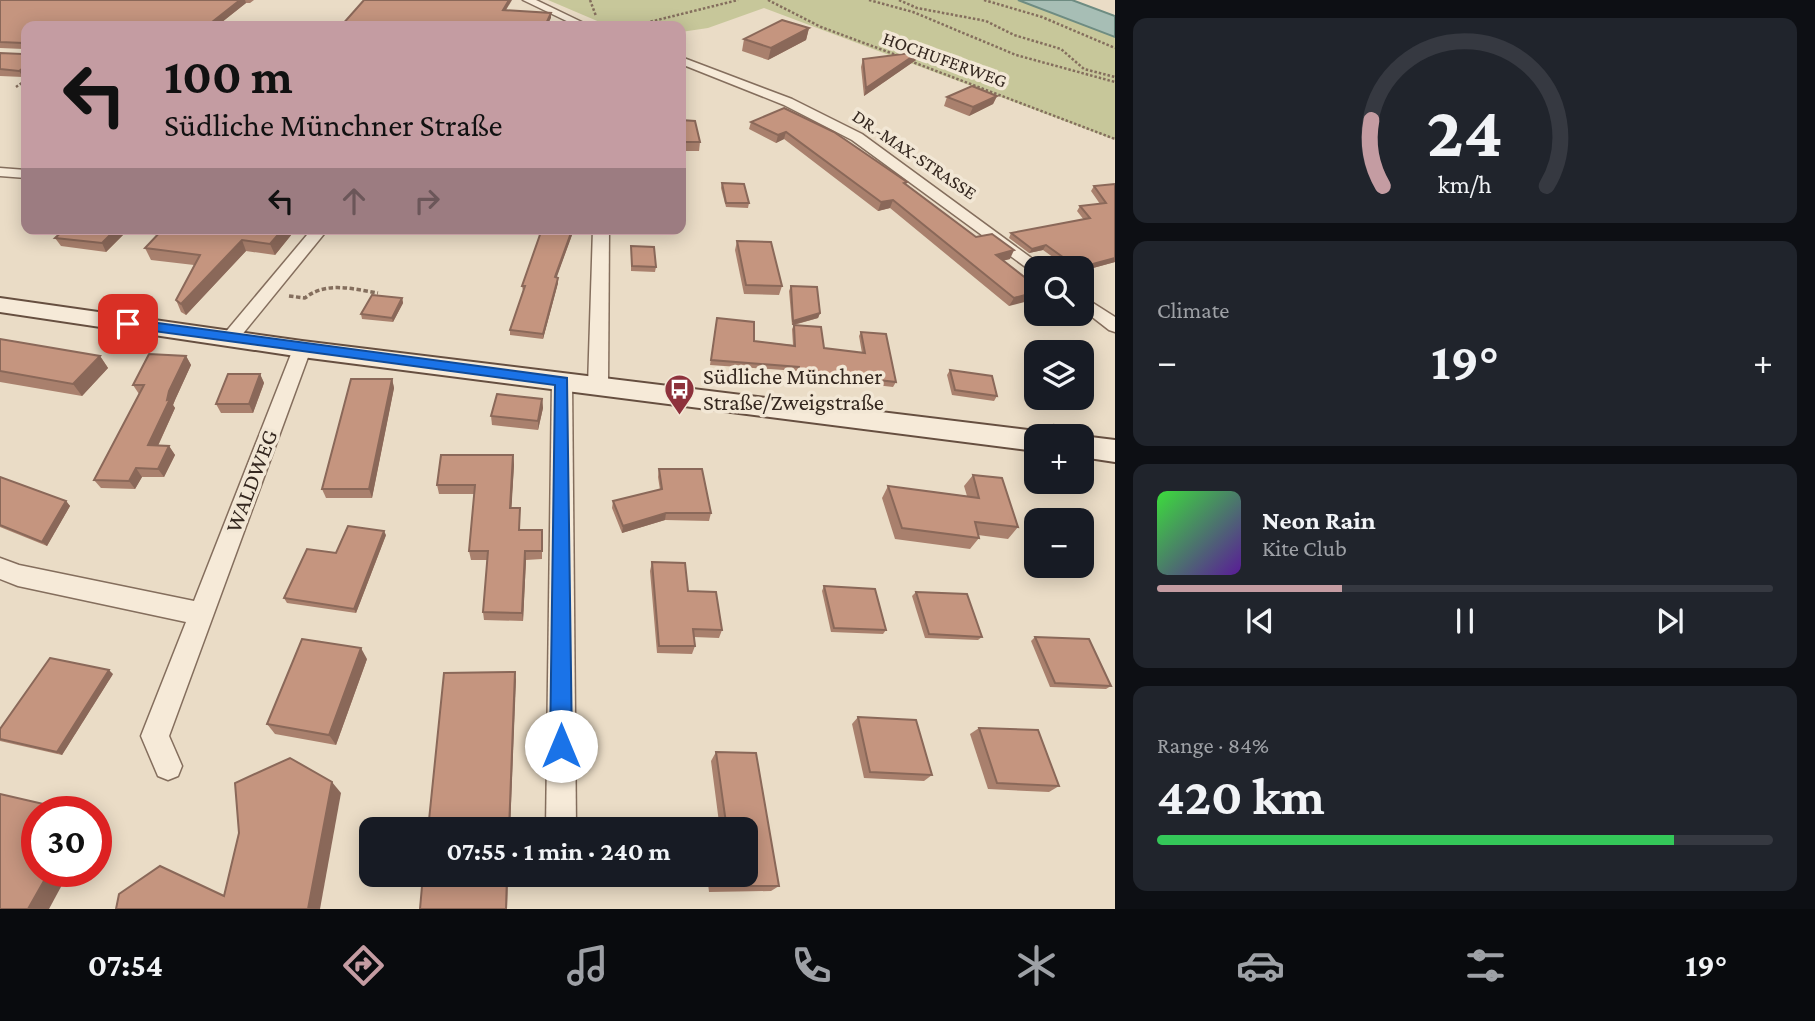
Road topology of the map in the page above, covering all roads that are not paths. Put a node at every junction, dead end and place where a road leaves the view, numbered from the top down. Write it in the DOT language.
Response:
graph roads {
  1 [pos="527,0"];
  2 [pos="574,21"];
  3 [pos="686,62"];
  4 [pos="0,172"];
  5 [pos="21,174"];
  6 [pos="315,235"];
  7 [pos="601,235"];
  8 [pos="1024,259"];
  9 [pos="0,305"];
  10 [pos="1094,310"];
  11 [pos="1115,326"];
  12 [pos="230,338"];
  13 [pos="302,349"];
  14 [pos="562,381"];
  15 [pos="598,386"];
  16 [pos="1024,439"];
  17 [pos="1094,448"];
  18 [pos="1115,451"];
  19 [pos="0,568"];
  20 [pos="201,614"];
  21 [pos="168,766"];
  22 [pos="561,817"];
  1 -- 2 [label="street"];
  3 -- 8 [label="street, DR.-MAX-STRASSE"];
  4 -- 5 [label="street"];
  6 -- 12 [label="street"];
  7 -- 15 [label="street"];
  9 -- 12 [label="main road"];
  10 -- 11 [label="street"];
  12 -- 13 [label="main road"];
  13 -- 14 [label="main road"];
  13 -- 20 [label="street, WALDWEG"];
  14 -- 15 [label="main road"];
  14 -- 22 [label="street"];
  15 -- 16 [label="main road"];
  17 -- 18 [label="main road"];
  19 -- 20 [label="street"];
  20 -- 21 [label="street, WALDWEG"];
}
